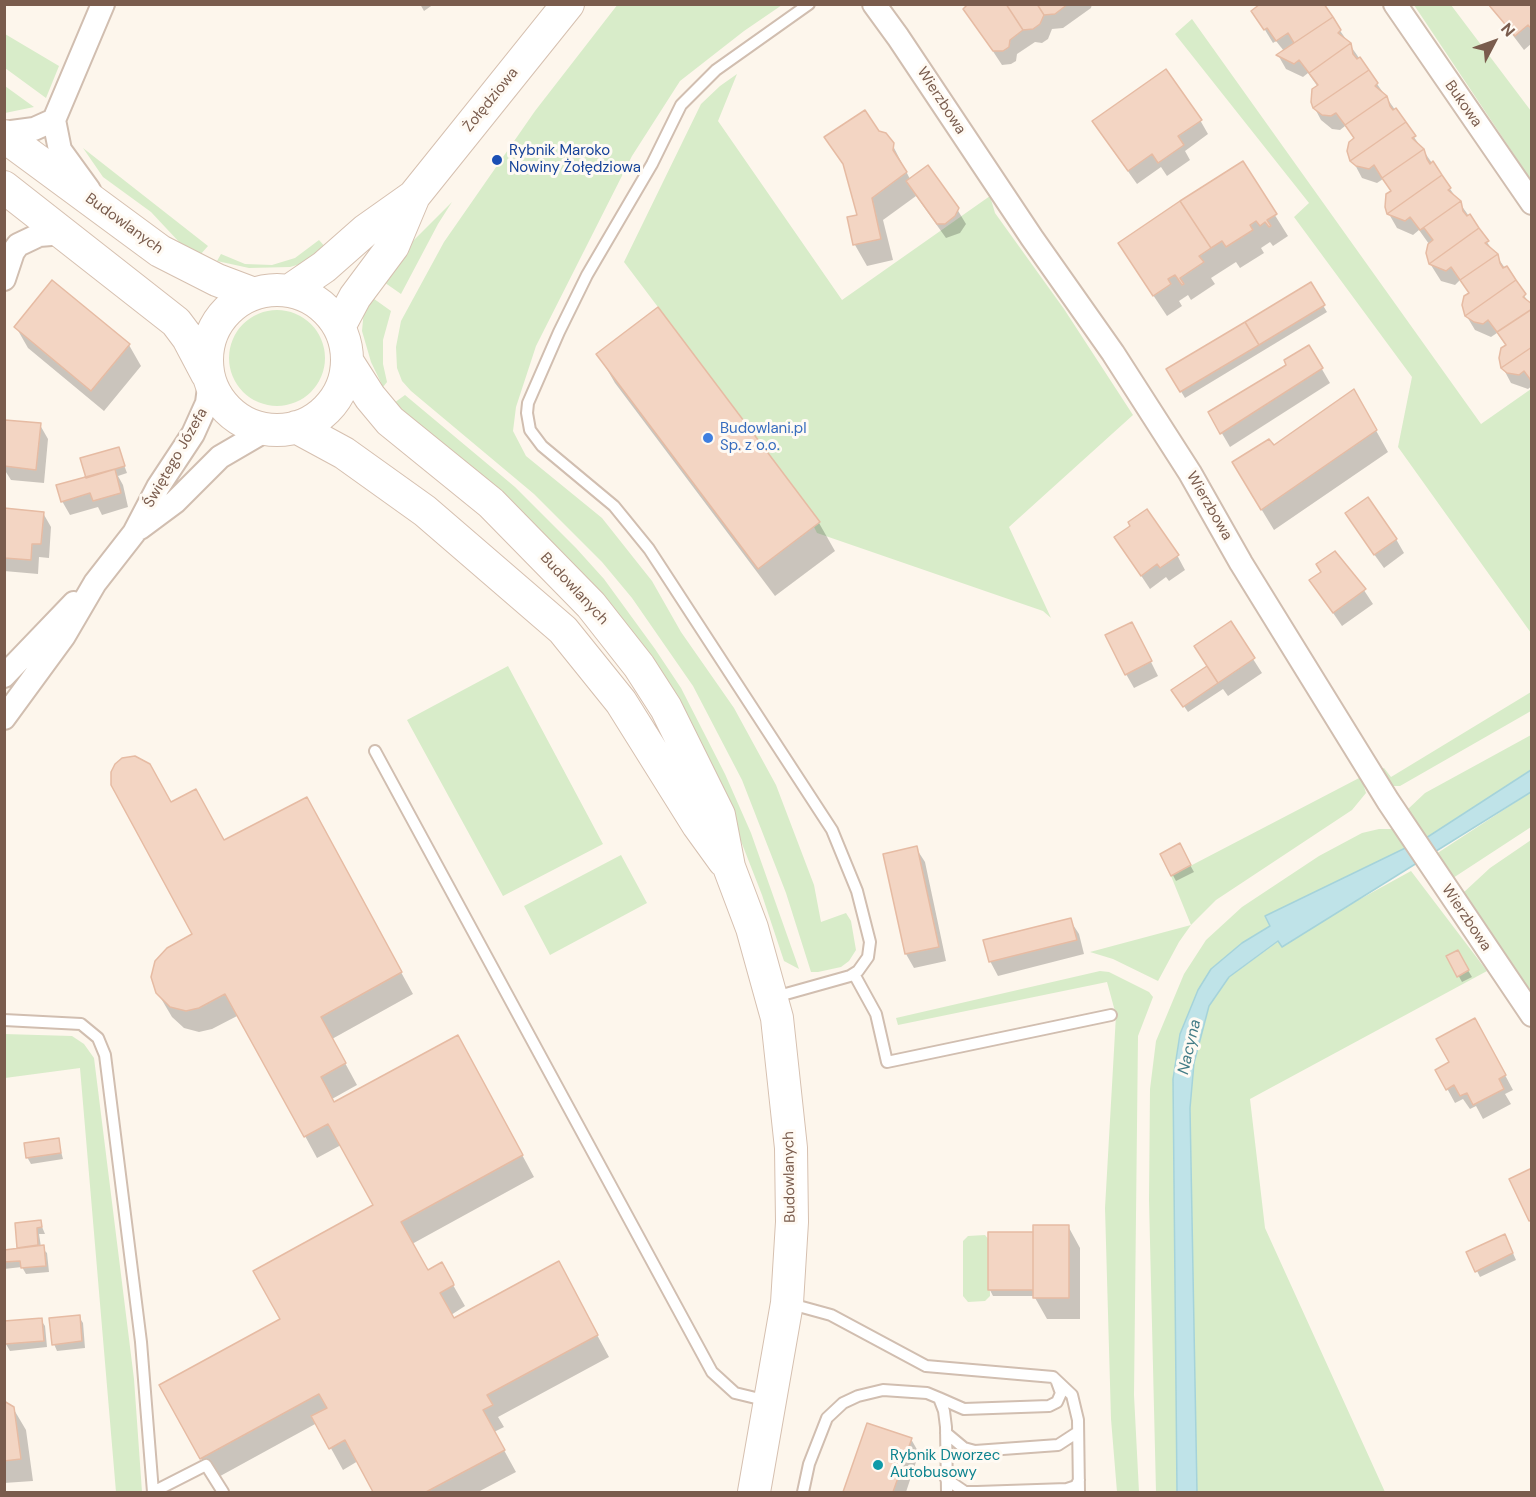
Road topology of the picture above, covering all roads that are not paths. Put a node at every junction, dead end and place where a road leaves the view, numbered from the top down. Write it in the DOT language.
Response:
graph roads {
  1 [pos="103,4"];
  2 [pos="568,4"];
  3 [pos="809,4"];
  4 [pos="874,4"];
  5 [pos="1395,4"];
  6 [pos="54,120"];
  7 [pos="4,135"];
  8 [pos="4,187"];
  9 [pos="414,196"];
  10 [pos="1532,202"];
  11 [pos="107,213"];
  12 [pos="63,233"];
  13 [pos="4,279"];
  14 [pos="290,291"];
  15 [pos="254,294"];
  16 [pos="339,327"];
  17 [pos="347,361"];
  18 [pos="210,380"];
  19 [pos="282,428"];
  20 [pos="135,533"];
  21 [pos="95,583"];
  22 [pos="4,676"];
  23 [pos="4,718"];
  24 [pos="375,750"];
  25 [pos="729,867"];
  26 [pos="854,974"];
  27 [pos="772,998"];
  28 [pos="1111,1015"];
  29 [pos="1532,1015"];
  30 [pos="4,1020"];
  31 [pos="787,1303"];
  32 [pos="1056,1380"];
  33 [pos="939,1398"];
  34 [pos="771,1402"];
  35 [pos="1078,1432"];
  36 [pos="946,1433"];
  37 [pos="946,1479"];
  38 [pos="1080,1480"];
  39 [pos="153,1492"];
  40 [pos="223,1492"];
  41 [pos="754,1492"];
  42 [pos="803,1492"];
  43 [pos="947,1492"];
  44 [pos="1079,1492"];
  1 -- 6 [label="street"];
  2 -- 9 [label="street, Żołędziowa"];
  3 -- 26 [label="lane"];
  4 -- 29 [label="street, Wierzbowa"];
  5 -- 10 [label="street, Bukowa"];
  6 -- 7 [label="street"];
  6 -- 11 [label="street"];
  7 -- 11 [label="street, Budowlanych"];
  8 -- 12 [label="street"];
  9 -- 14 [label="street, Żołędziowa"];
  9 -- 16 [label="street, Żołędziowa"];
  11 -- 15 [label="street, Budowlanych"];
  12 -- 13 [label="street"];
  12 -- 18 [label="street"];
  14 -- 15 [label="street"];
  14 -- 16 [label="street"];
  15 -- 18 [label="street"];
  16 -- 17 [label="street"];
  17 -- 19 [label="street"];
  17 -- 25 [label="street, Budowlanych"];
  18 -- 19 [label="street"];
  18 -- 20 [label="street, Świętego Józefa"];
  19 -- 20 [label="street, Świętego Józefa"];
  19 -- 25 [label="street, Budowlanych"];
  20 -- 21 [label="street, Świętego Józefa"];
  21 -- 22 [label="street, Świętego Józefa"];
  21 -- 23 [label="street, Świętego Józefa"];
  24 -- 34 [label="lane"];
  25 -- 27 [label="street, Budowlanych"];
  26 -- 27 [label="lane"];
  26 -- 28 [label="lane"];
  27 -- 31 [label="street, Budowlanych"];
  30 -- 39 [label="lane"];
  31 -- 32 [label="lane"];
  31 -- 34 [label="street, Budowlanych"];
  32 -- 33 [label="lane"];
  32 -- 35 [label="lane"];
  33 -- 36 [label="lane"];
  33 -- 42 [label="lane"];
  34 -- 41 [label="street, Budowlanych"];
  35 -- 36 [label="lane"];
  35 -- 38 [label="lane"];
  36 -- 37 [label="lane"];
  37 -- 38 [label="lane"];
  37 -- 43 [label="lane"];
  38 -- 44 [label="lane"];
  39 -- 40 [label="lane"];
}
